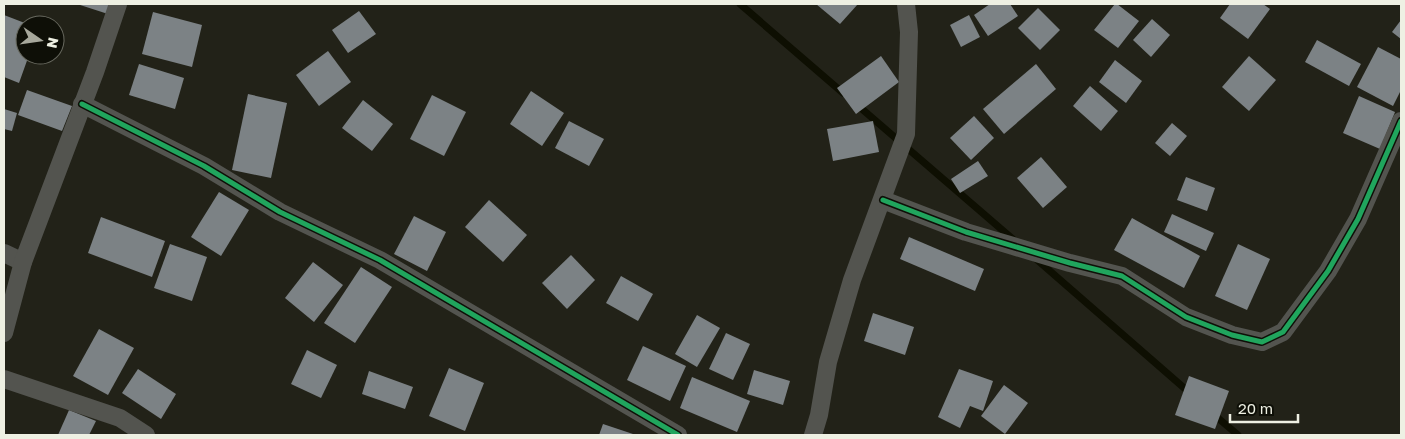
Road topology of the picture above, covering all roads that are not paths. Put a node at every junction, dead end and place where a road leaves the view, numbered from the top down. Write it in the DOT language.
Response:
graph roads {
  1 [pos="118,4"];
  2 [pos="908,5"];
  3 [pos="82,104"];
  4 [pos="1401,120"];
  5 [pos="883,200"];
  6 [pos="4,253"];
  7 [pos="23,262"];
  8 [pos="4,333"];
  9 [pos="4,379"];
  10 [pos="146,435"];
  11 [pos="678,435"];
  12 [pos="813,435"];
  1 -- 3 [label="street"];
  2 -- 5 [label="street"];
  3 -- 7 [label="street"];
  3 -- 11 [label="street"];
  4 -- 5 [label="street"];
  5 -- 12 [label="street"];
  6 -- 7 [label="street"];
  7 -- 8 [label="street"];
  9 -- 10 [label="street"];
}
